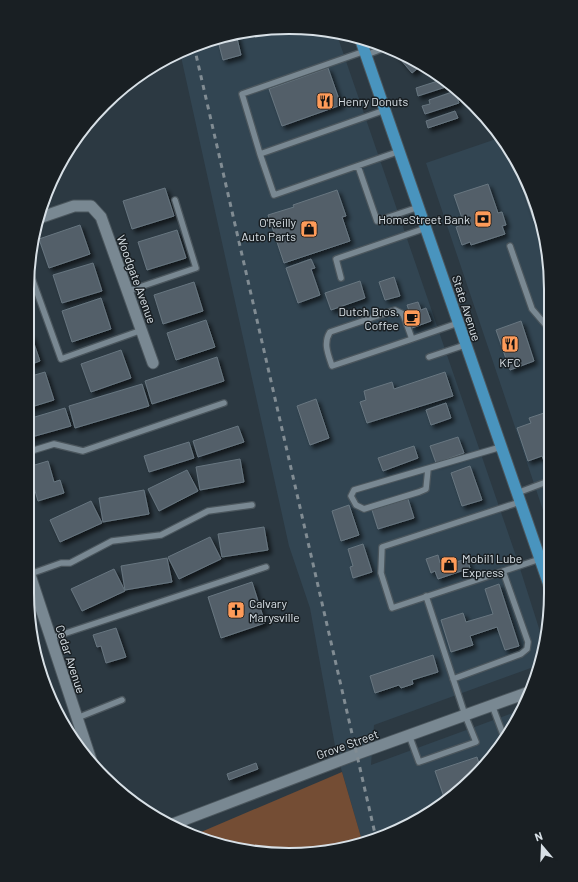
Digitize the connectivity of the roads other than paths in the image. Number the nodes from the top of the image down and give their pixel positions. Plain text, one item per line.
1 (364, 46) edge
2 (377, 50) edge
3 (366, 53) junction
4 (385, 110) junction
5 (400, 151) junction
6 (260, 154) junction
7 (358, 166) junction
8 (174, 200) dead end
9 (419, 207) junction
10 (45, 216) edge
11 (426, 228) junction
12 (510, 246) dead end
13 (341, 278) dead end
14 (34, 285) edge
15 (128, 291) junction
16 (458, 323) junction
17 (544, 323) edge
18 (142, 330) junction
19 (412, 339) junction
20 (465, 345) junction
21 (429, 357) dead end
22 (153, 363) dead end
23 (224, 403) dead end
24 (501, 447) junction
25 (34, 450) edge
26 (428, 469) junction
27 (544, 484) edge
28 (518, 497) junction
29 (252, 505) dead end
30 (540, 559) junction
31 (266, 567) dead end
32 (34, 569) edge
33 (503, 571) junction
34 (544, 571) edge
35 (34, 585) edge
36 (426, 596) junction
37 (51, 638) junction
38 (454, 679) junction
39 (524, 694) edge
40 (122, 700) dead end
41 (492, 705) junction
42 (465, 715) junction
43 (77, 718) junction
44 (502, 733) edge
45 (409, 735) junction
46 (87, 748) edge
47 (177, 822) edge

1 - 3 main road, State Avenue
2 - 3 lane
3 - 4 main road, State Avenue
3 - 6 lane
4 - 5 main road, State Avenue
4 - 6 lane
5 - 7 lane
5 - 9 main road, State Avenue
6 - 7 lane
7 - 9 lane
8 - 15 lane
9 - 11 main road, State Avenue
10 - 15 street, Woodgate Avenue
11 - 13 lane
11 - 16 main road, State Avenue
12 - 17 lane
14 - 18 lane
15 - 18 street, Woodgate Avenue
16 - 19 lane
16 - 20 main road, State Avenue
18 - 22 street, Woodgate Avenue
19 - 19 lane
20 - 21 lane
20 - 24 main road, State Avenue
23 - 25 lane
24 - 26 lane
24 - 28 main road, State Avenue
26 - 26 lane
27 - 28 lane
28 - 30 main road, State Avenue
28 - 36 lane
29 - 32 lane
30 - 33 lane
30 - 34 main road, State Avenue
31 - 37 lane
33 - 36 lane
33 - 38 lane
35 - 37 street, Cedar Avenue
36 - 38 lane
37 - 43 street, Cedar Avenue
38 - 42 lane
39 - 41 street, Grove Street
40 - 43 lane
41 - 42 street, Grove Street
41 - 44 lane
42 - 45 street, Grove Street
42 - 45 lane
43 - 46 street, Cedar Avenue
45 - 47 street, Grove Street

